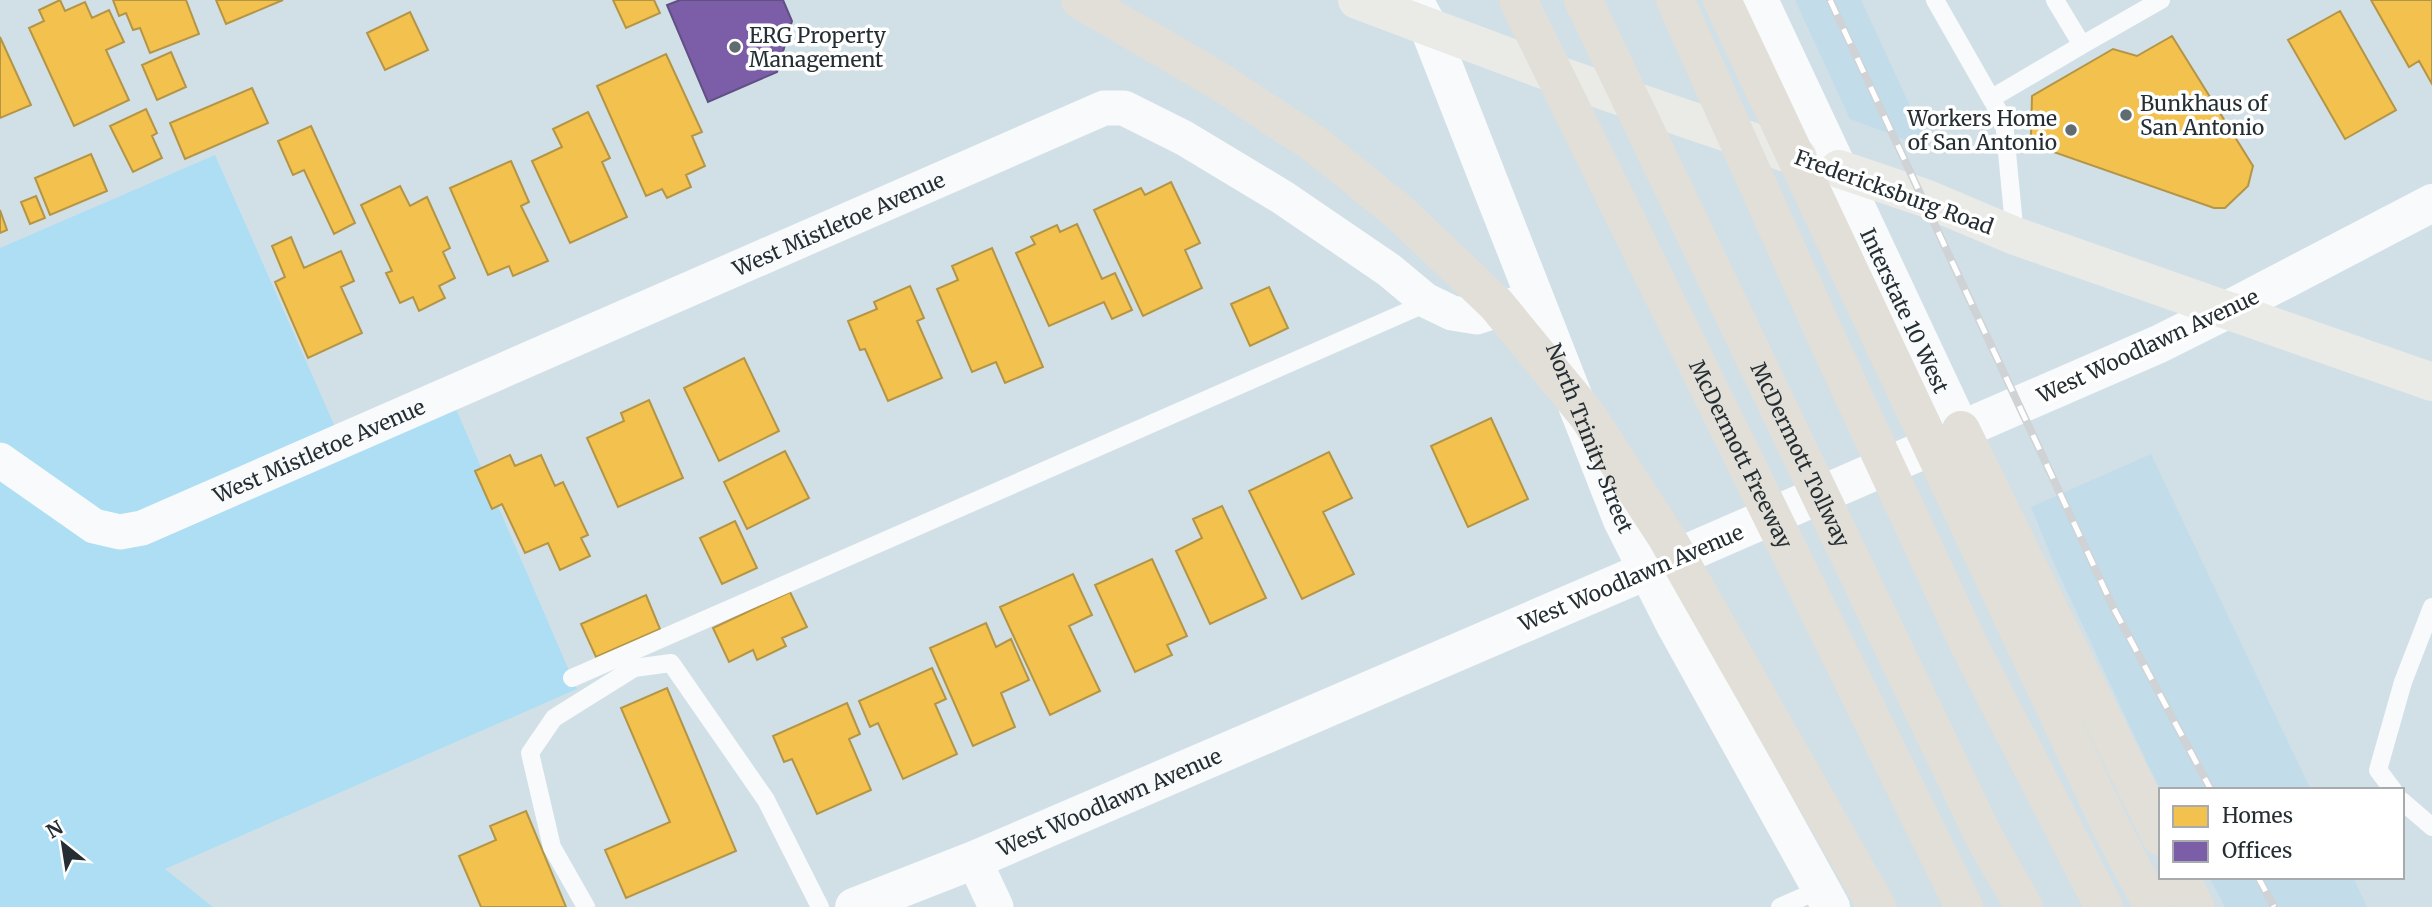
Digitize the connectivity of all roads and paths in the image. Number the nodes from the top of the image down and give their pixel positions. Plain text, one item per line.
1 (1080, 0) edge
2 (1357, 0) edge
3 (1518, 0) edge
4 (1583, 0) edge
5 (1675, 0) edge
6 (1722, 0) edge
7 (1759, 0) edge
8 (1935, 0) edge
9 (2055, 0) edge
10 (2161, 0) edge
11 (1421, 13) edge
12 (2082, 45) junction
13 (1992, 98) junction
14 (1839, 169) junction
15 (2432, 203) edge
16 (2015, 236) junction
17 (1535, 298) junction
18 (1430, 302) junction
19 (2227, 310) junction
20 (2432, 382) edge
21 (1948, 438) junction
22 (0, 460) edge
23 (1646, 571) junction
24 (2432, 607) edge
25 (572, 678) dead end
26 (2392, 788) edge
27 (2404, 803) edge
28 (2432, 827) edge
29 (2159, 833) edge
30 (974, 860) junction
31 (2181, 879) edge
32 (1826, 898) edge
33 (586, 907) edge
34 (820, 907) edge
35 (854, 907) edge
36 (996, 907) edge
37 (1780, 907) edge
38 (1877, 907) edge
39 (1964, 907) edge
40 (2024, 907) edge
41 (2104, 907) edge
42 (2153, 907) edge
43 (2195, 907) edge

1 - 38 highway
2 - 11 main road, Fredericksburg Road
3 - 39 highway, McDermott Freeway
4 - 40 highway, McDermott Tollway
5 - 41 highway
6 - 42 highway
7 - 14 main road, Interstate 10 West
8 - 13 lane
9 - 12 lane
10 - 12 lane
11 - 14 main road, Fredericksburg Road
11 - 17 main road, North Trinity Street
12 - 13 lane
13 - 16 lane
14 - 16 main road, Fredericksburg Road
14 - 21 main road, Interstate 10 West
15 - 19 main road, West Woodlawn Avenue
16 - 19 main road, Fredericksburg Road
17 - 18 street, West Mistletoe Avenue
17 - 23 main road, North Trinity Street
18 - 22 street, West Mistletoe Avenue
18 - 25 lane
19 - 20 main road, Fredericksburg Road
19 - 21 main road, West Woodlawn Avenue
21 - 23 main road, West Woodlawn Avenue
21 - 29 highway
23 - 30 main road, West Woodlawn Avenue
23 - 32 main road, North Trinity Street
24 - 26 lane
27 - 28 lane
30 - 35 main road, West Woodlawn Avenue
30 - 36 street
31 - 43 highway
32 - 37 lane
33 - 34 lane

